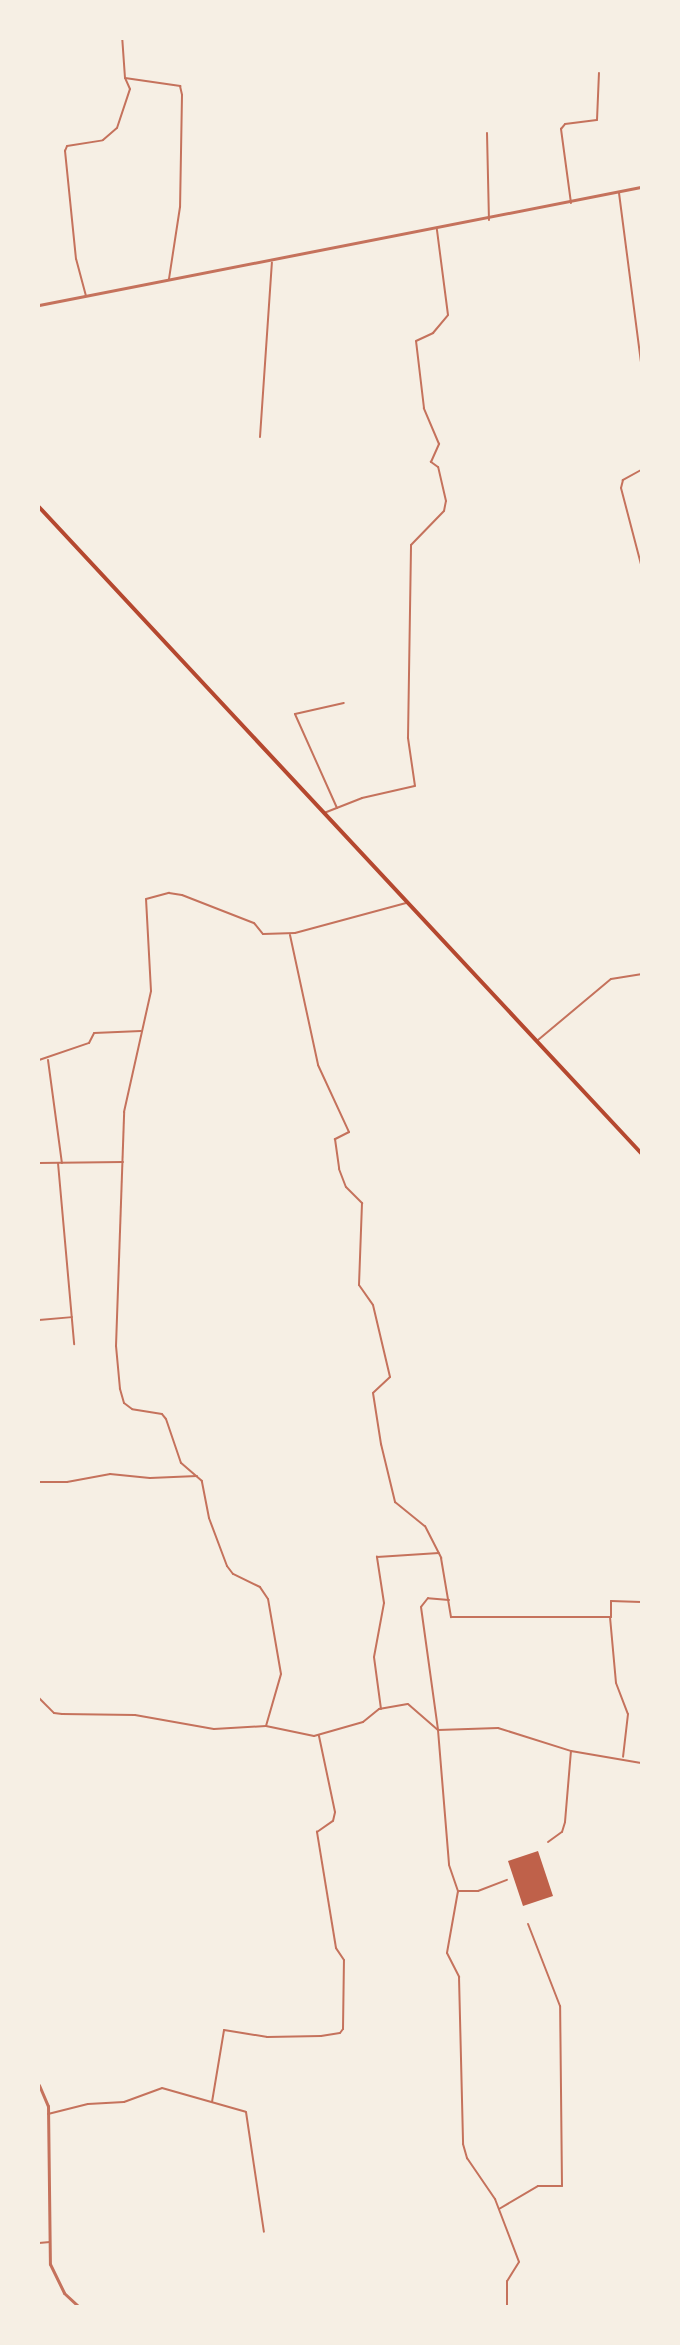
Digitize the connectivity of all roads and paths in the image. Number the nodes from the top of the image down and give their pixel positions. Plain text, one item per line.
1 (122, 39) edge
2 (599, 73) dead end
3 (125, 78) junction
4 (487, 133) dead end
5 (641, 187) edge
6 (619, 192) junction
7 (571, 203) junction
8 (489, 220) junction
9 (437, 230) junction
10 (273, 262) junction
11 (168, 280) junction
12 (86, 296) junction
13 (39, 305) edge
14 (641, 362) edge
15 (260, 436) dead end
16 (641, 471) edge
17 (39, 507) edge
18 (641, 564) edge
19 (344, 703) dead end
20 (337, 808) junction
21 (323, 813) junction
22 (406, 903) junction
23 (290, 934) junction
24 (641, 974) edge
25 (141, 1030) junction
26 (538, 1040) junction
27 (39, 1060) edge
28 (48, 1060) dead end
29 (641, 1153) edge
30 (123, 1162) junction
31 (39, 1163) edge
32 (58, 1163) junction
33 (62, 1163) junction
34 (73, 1317) junction
35 (39, 1320) edge
36 (74, 1344) dead end
37 (199, 1475) junction
38 (39, 1482) edge
39 (439, 1553) junction
40 (448, 1600) junction
41 (641, 1602) edge
42 (610, 1617) junction
43 (39, 1698) edge
44 (381, 1709) junction
45 (266, 1726) junction
46 (438, 1730) junction
47 (319, 1736) junction
48 (571, 1751) junction
49 (623, 1758) junction
50 (641, 1763) edge
51 (548, 1842) dead end
52 (507, 1880) dead end
53 (458, 1890) junction
54 (528, 1924) dead end
55 (39, 2085) edge
56 (212, 2102) junction
57 (48, 2114) junction
58 (499, 2209) junction
59 (264, 2232) dead end
60 (50, 2242) junction
61 (39, 2243) edge
62 (78, 2306) edge
63 (507, 2306) edge

1 - 3 street
2 - 7 street
3 - 11 street
3 - 12 street
4 - 8 street
5 - 6 street
6 - 7 street
6 - 14 street
7 - 8 street
8 - 9 street
9 - 10 street
9 - 20 street
10 - 11 street
10 - 15 street
11 - 12 street
12 - 13 street
16 - 18 street
17 - 21 main road
19 - 20 street
20 - 21 street
21 - 22 main road
22 - 23 street
22 - 26 main road
23 - 25 street
23 - 39 street
24 - 26 street
25 - 27 street
25 - 30 street
26 - 29 main road
28 - 33 street
30 - 33 street
30 - 37 street
31 - 32 street
32 - 33 street
32 - 34 street
34 - 35 street
34 - 36 street
37 - 38 street
37 - 45 street
39 - 40 street
39 - 44 street
40 - 42 street
40 - 46 street
41 - 42 street
42 - 49 street
43 - 45 street
44 - 46 street
44 - 47 street
45 - 47 street
46 - 48 street
46 - 53 street
47 - 56 street
48 - 49 street
48 - 51 street
49 - 50 street
52 - 53 street
53 - 58 street
54 - 58 street
55 - 57 street
56 - 57 street
56 - 59 street
57 - 60 street
58 - 63 street
60 - 61 street
60 - 62 street

